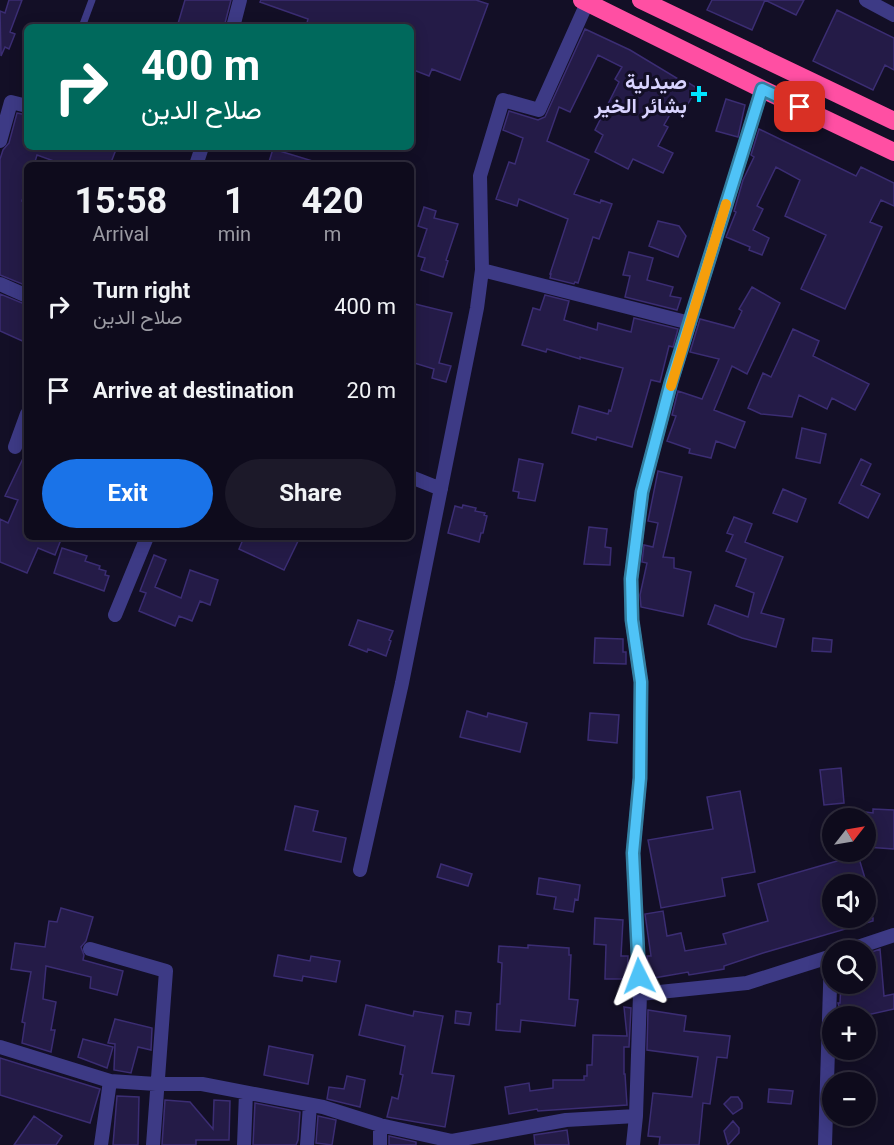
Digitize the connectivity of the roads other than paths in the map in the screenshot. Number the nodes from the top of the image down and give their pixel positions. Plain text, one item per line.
1 (92, 0) edge
2 (240, 0) edge
3 (640, 0) edge
4 (866, 0) edge
5 (584, 1) edge
6 (894, 15) edge
7 (83, 24) edge
8 (234, 24) edge
9 (762, 89) junction
10 (24, 105) edge
11 (894, 121) edge
12 (0, 141) edge
13 (894, 152) edge
14 (482, 270) junction
15 (0, 284) edge
16 (24, 295) edge
17 (690, 323) junction
18 (24, 422) edge
19 (15, 447) dead end
20 (414, 478) edge
21 (441, 489) junction
22 (146, 540) edge
23 (115, 615) dead end
24 (360, 870) dead end
25 (894, 935) edge
26 (876, 941) edge
27 (90, 949) dead end
28 (822, 959) edge
29 (640, 994) junction
30 (831, 994) edge
31 (0, 1047) edge
32 (110, 1081) junction
33 (156, 1084) junction
34 (246, 1093) junction
35 (310, 1105) junction
36 (636, 1116) junction
37 (380, 1125) junction
38 (452, 1143) edge
39 (100, 1145) edge
40 (153, 1145) edge
41 (244, 1145) edge
42 (307, 1145) edge
43 (380, 1145) edge
44 (633, 1145) edge
45 (825, 1145) edge

1 - 7 lane
2 - 8 street
3 - 11 highway
4 - 6 street
5 - 9 highway
5 - 14 street
9 - 13 highway
9 - 17 street
10 - 12 street
14 - 17 street
14 - 21 street
15 - 16 street
17 - 29 street
18 - 19 street
20 - 21 street
21 - 24 street
22 - 23 street
25 - 26 street
27 - 33 street
28 - 29 street
29 - 36 street
30 - 45 street
31 - 32 street
32 - 33 street
32 - 39 street
33 - 34 street
33 - 40 street
34 - 35 street
34 - 41 street
35 - 37 street
35 - 42 street
36 - 38 street
36 - 44 street
37 - 38 street
37 - 43 street

